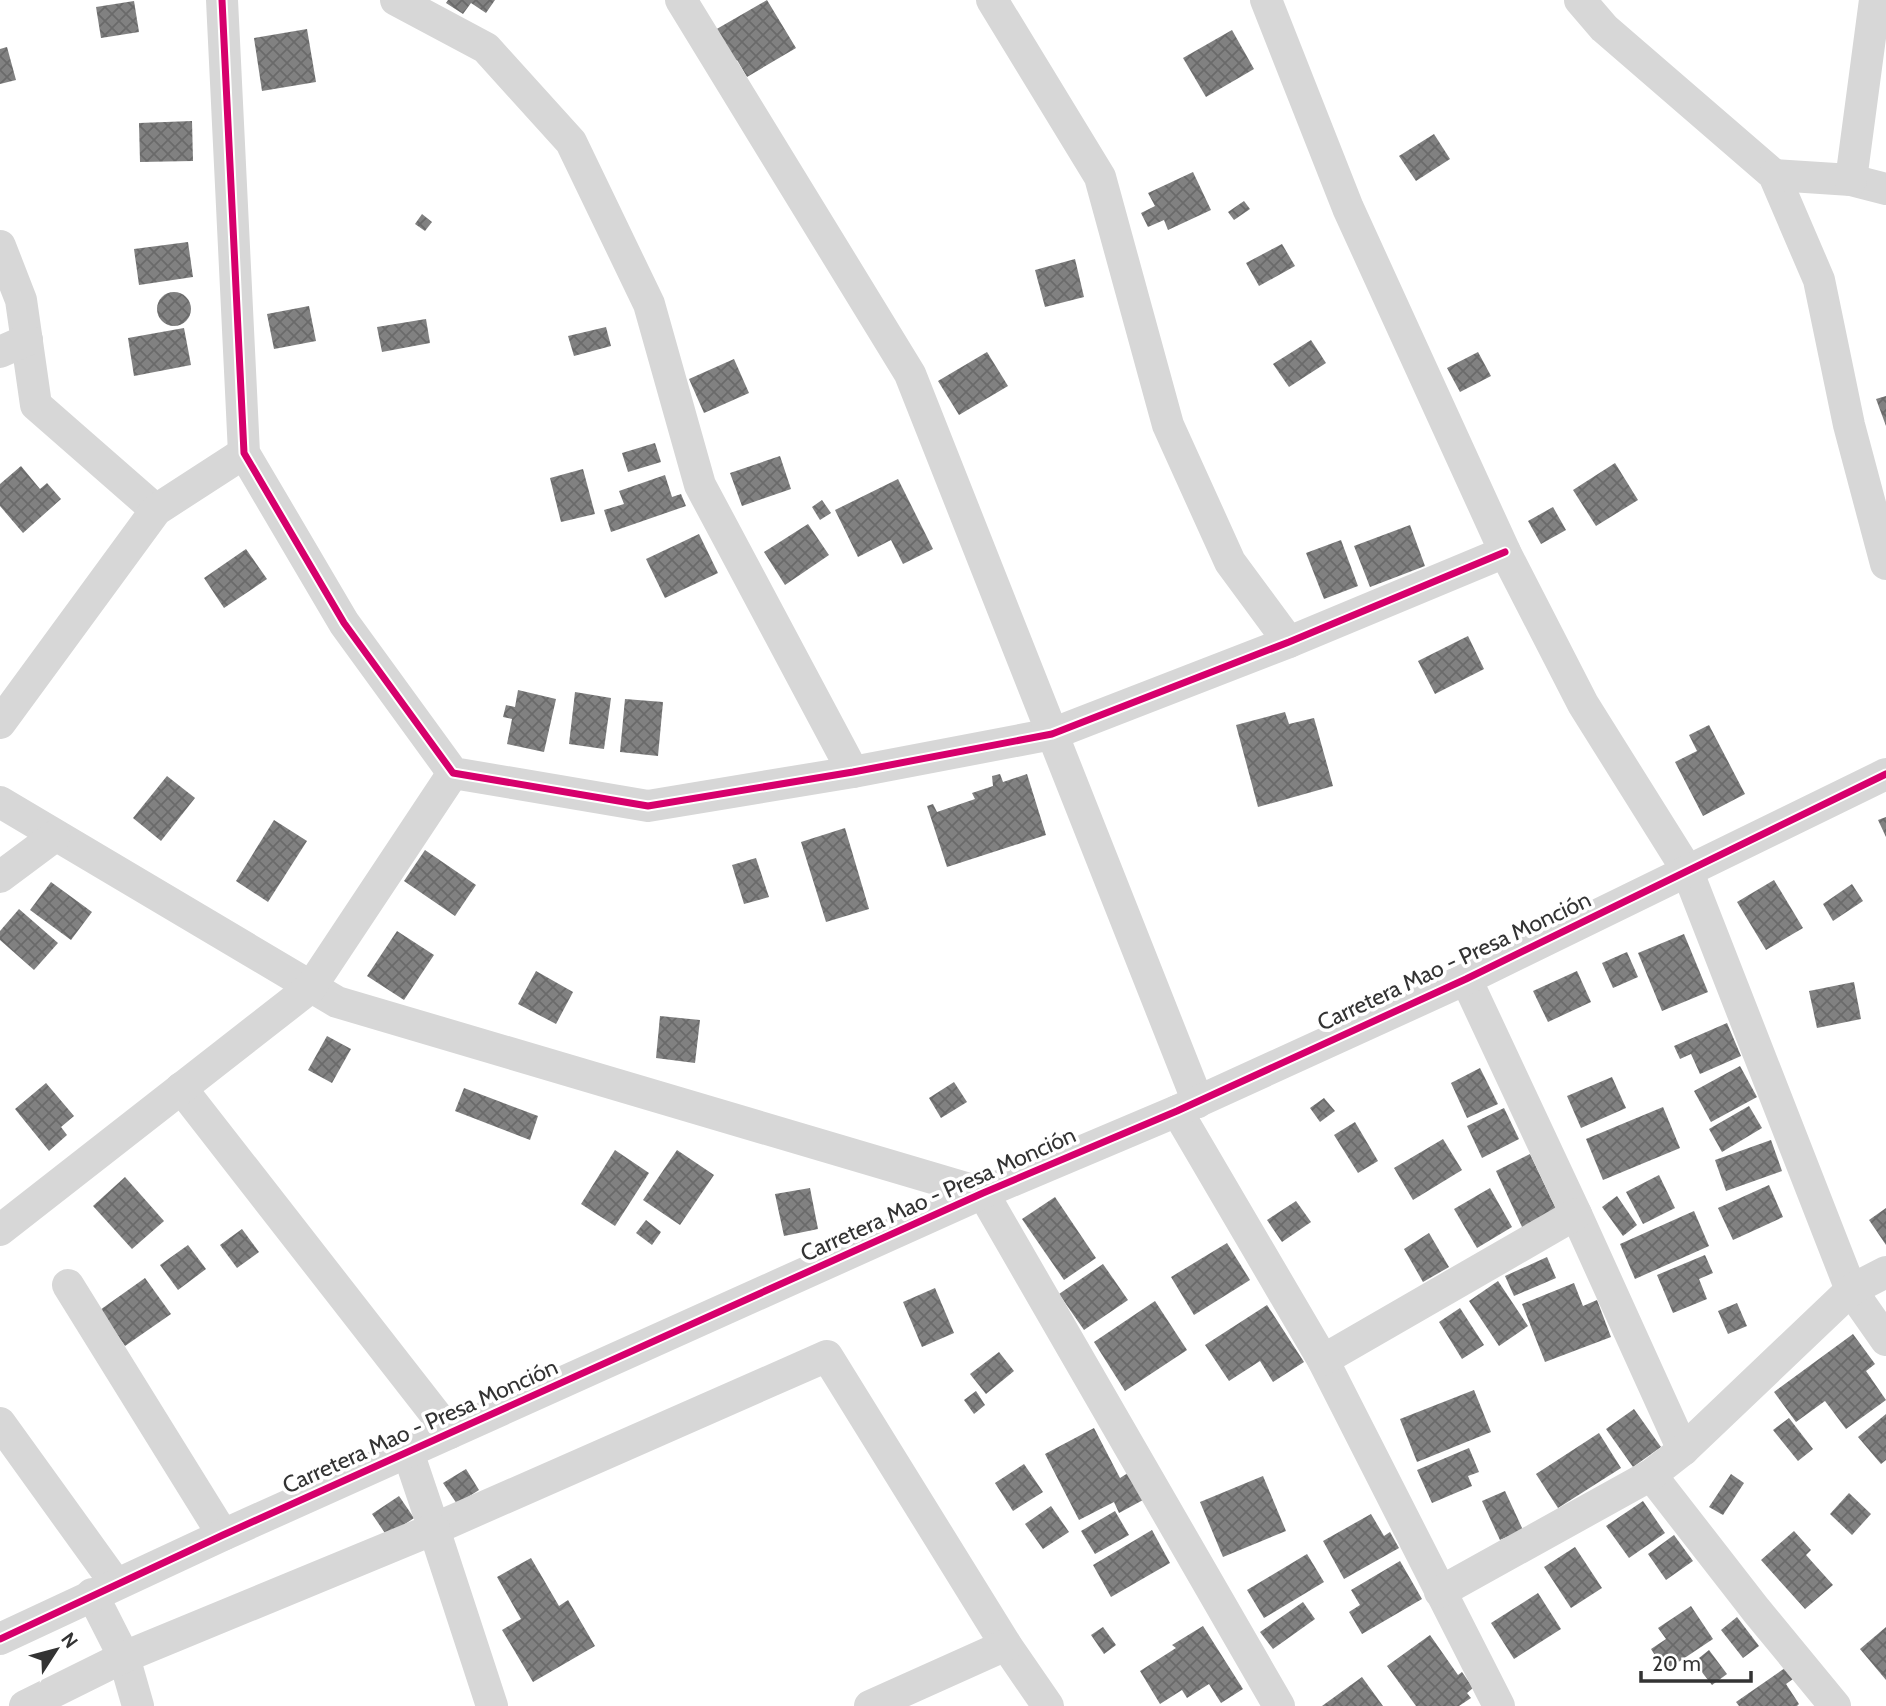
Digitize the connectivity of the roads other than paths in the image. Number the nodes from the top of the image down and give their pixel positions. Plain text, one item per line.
1 (222, 0) edge
2 (396, 0) edge
3 (681, 0) edge
4 (992, 0) edge
5 (1266, 0) edge
6 (1580, 0) edge
7 (1875, 0) edge
8 (1774, 174) junction
9 (1851, 180) junction
10 (1886, 189) edge
11 (0, 246) edge
12 (13, 346) edge
13 (244, 453) junction
14 (156, 510) junction
15 (1505, 552) junction
16 (1886, 564) edge
17 (1289, 642) junction
18 (0, 723) edge
19 (1052, 734) junction
20 (853, 772) junction
21 (453, 773) junction
22 (1886, 774) edge
23 (0, 802) edge
24 (55, 836) junction
25 (1687, 870) junction
26 (0, 877) edge
27 (1466, 979) junction
28 (311, 987) junction
29 (181, 1088) junction
30 (1188, 1106) junction
31 (983, 1193) junction
32 (1576, 1214) junction
33 (0, 1230) edge
34 (1886, 1272) edge
35 (68, 1285) dead end
36 (1851, 1290) junction
37 (1886, 1340) edge
38 (1323, 1360) junction
39 (0, 1423) edge
40 (450, 1433) junction
41 (1683, 1450) junction
42 (408, 1452) junction
43 (1651, 1475) junction
44 (434, 1529) junction
45 (223, 1535) junction
46 (104, 1589) junction
47 (1440, 1592) junction
48 (0, 1639) edge
49 (1006, 1645) junction
50 (124, 1657) junction
51 (25, 1706) edge
52 (138, 1706) edge
53 (492, 1706) edge
54 (870, 1706) edge
55 (1048, 1706) edge
56 (1279, 1706) edge
57 (1499, 1706) edge
58 (1835, 1706) edge

1 - 13 street
2 - 20 street
3 - 19 street
4 - 17 street
5 - 15 street
6 - 8 street
7 - 9 street
8 - 9 street
8 - 16 street
9 - 10 street
11 - 12 street
12 - 14 street
13 - 14 street
13 - 21 street
14 - 18 street
15 - 17 street
15 - 25 street
17 - 19 street
19 - 20 street
19 - 30 street
20 - 21 street
21 - 28 street
22 - 25 street, Carretera Mao - Presa Monción
23 - 24 street
24 - 26 street
24 - 28 street
25 - 27 street, Carretera Mao - Presa Monción
25 - 36 street
27 - 30 street, Carretera Mao - Presa Monción
27 - 32 street
28 - 29 street
28 - 31 street
29 - 33 street
29 - 40 street
30 - 31 street, Carretera Mao - Presa Monción
30 - 38 street
31 - 40 street, Carretera Mao - Presa Monción
31 - 56 street
32 - 38 street
32 - 41 street
34 - 36 street
35 - 45 street
36 - 37 street
36 - 41 street
38 - 47 street
39 - 46 street
40 - 42 street, Carretera Mao - Presa Monción
41 - 43 street
42 - 44 street
42 - 45 street, Carretera Mao - Presa Monción
43 - 47 street
43 - 58 street
44 - 49 street
44 - 50 street
44 - 53 street
45 - 46 street, Carretera Mao - Presa Monción
46 - 48 street, Carretera Mao - Presa Monción
46 - 50 street
47 - 57 street
49 - 54 street
49 - 55 street
50 - 51 street
50 - 52 street

